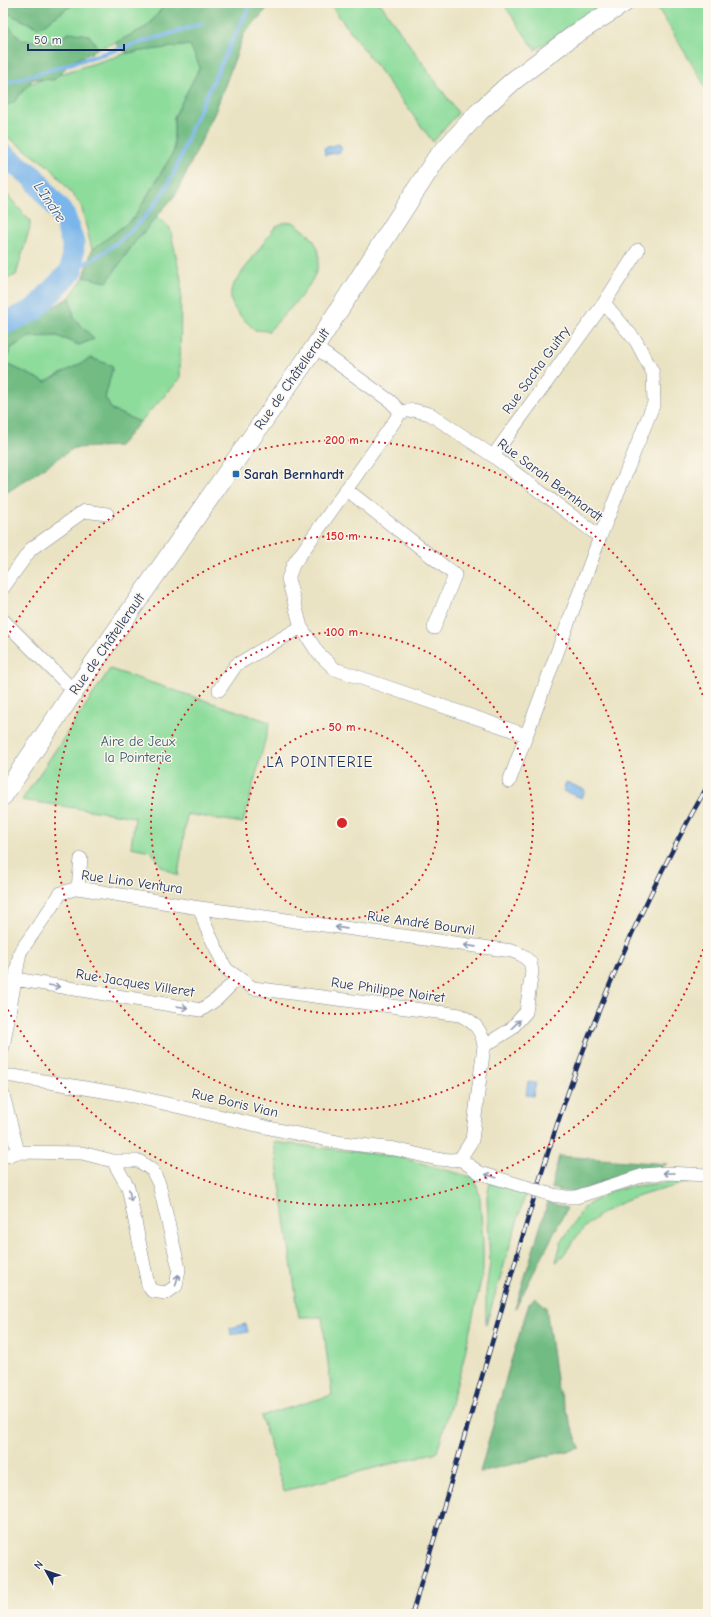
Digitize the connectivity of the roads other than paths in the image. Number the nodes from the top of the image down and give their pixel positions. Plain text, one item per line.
1 (624, 3) edge
2 (638, 250) dead end
3 (604, 303) junction
4 (315, 347) junction
5 (401, 412) junction
6 (493, 456) junction
7 (346, 490) junction
8 (107, 514) dead end
9 (600, 537) junction
10 (3, 588) edge
11 (3, 620) edge
12 (301, 626) junction
13 (434, 628) dead end
14 (75, 690) junction
15 (219, 690) dead end
16 (526, 735) junction
17 (509, 782) dead end
18 (3, 796) edge
19 (81, 859) dead end
20 (78, 888) junction
21 (200, 908) junction
22 (238, 978) junction
23 (15, 979) junction
24 (7, 1001) edge
25 (484, 1046) junction
26 (3, 1047) edge
27 (3, 1076) edge
28 (3, 1095) edge
29 (18, 1152) junction
30 (3, 1157) edge
31 (460, 1159) junction
32 (113, 1161) junction
33 (708, 1175) edge

1 - 4 main road, Rue de Châtellerault
2 - 3 street, Rue Sacha Guitry
3 - 6 street, Rue Sacha Guitry
3 - 9 street
4 - 5 street
4 - 14 main road, Rue de Châtellerault
5 - 6 street, Rue Sarah Bernhardt
5 - 7 street
6 - 9 street, Rue Sarah Bernhardt
7 - 12 street
7 - 13 street
8 - 10 street
9 - 16 street, Rue Sarah Bernhardt
11 - 14 street
12 - 15 street
12 - 16 street
14 - 18 main road, Rue de Châtellerault
16 - 17 street, Rue Sarah Bernhardt
19 - 20 street
20 - 21 street, Rue Lino Ventura
20 - 23 street, Rue Lino Ventura
21 - 22 street, Rue Philippe Noiret
25 -> 21 street, Rue André Bourvil
23 -> 22 street, Rue Jacques Villeret
22 - 25 street, Rue Philippe Noiret
23 - 24 street, Rue Lino Ventura
24 - 26 street, Rue Lino Ventura
25 - 31 street, Rue Philippe Noiret
27 - 31 street, Rue Boris Vian
28 - 29 street
29 - 30 street
29 - 32 street
33 -> 31 street, bridge
32 -> 32 street

